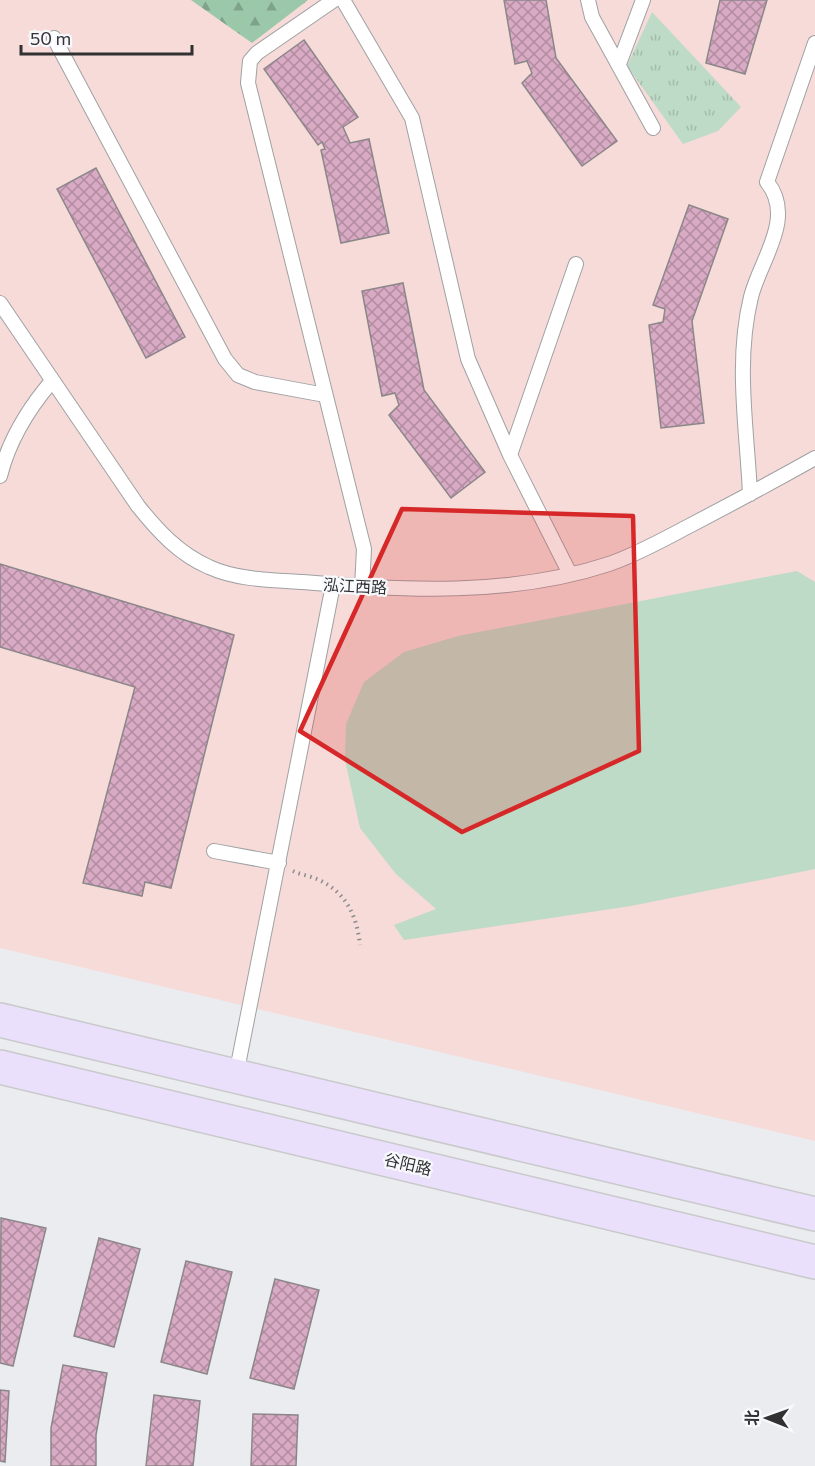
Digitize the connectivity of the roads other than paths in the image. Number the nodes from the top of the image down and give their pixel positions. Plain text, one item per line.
1 (334, 0) edge
2 (343, 0) edge
3 (588, 0) edge
4 (643, 0) edge
5 (54, 38) dead end
6 (815, 43) edge
7 (619, 64) junction
8 (653, 128) dead end
9 (576, 264) dead end
10 (2, 311) edge
11 (52, 381) junction
12 (325, 395) junction
13 (510, 455) junction
14 (815, 458) edge
15 (0, 476) edge
16 (750, 494) junction
17 (570, 574) junction
18 (333, 585) junction
19 (362, 587) junction
20 (214, 851) dead end
21 (279, 864) junction
22 (0, 1020) edge
23 (0, 1067) edge
24 (236, 1075) junction
25 (815, 1214) edge
26 (815, 1262) edge

1 - 12 lane
2 - 13 lane
3 - 7 lane
4 - 7 lane
5 - 12 lane
6 - 16 lane
7 - 8 lane
9 - 13 lane
10 - 11 lane, 泓江西路
11 - 15 lane
11 - 18 lane, 泓江西路
12 - 19 lane
13 - 17 lane
14 - 16 lane, 泓江西路
16 - 17 lane, 泓江西路
17 - 19 lane, 泓江西路
18 - 19 lane, 泓江西路
18 - 21 lane
20 - 21 lane
21 - 24 lane
22 - 24 main road
23 - 26 main road, 谷阳路
24 - 25 main road

